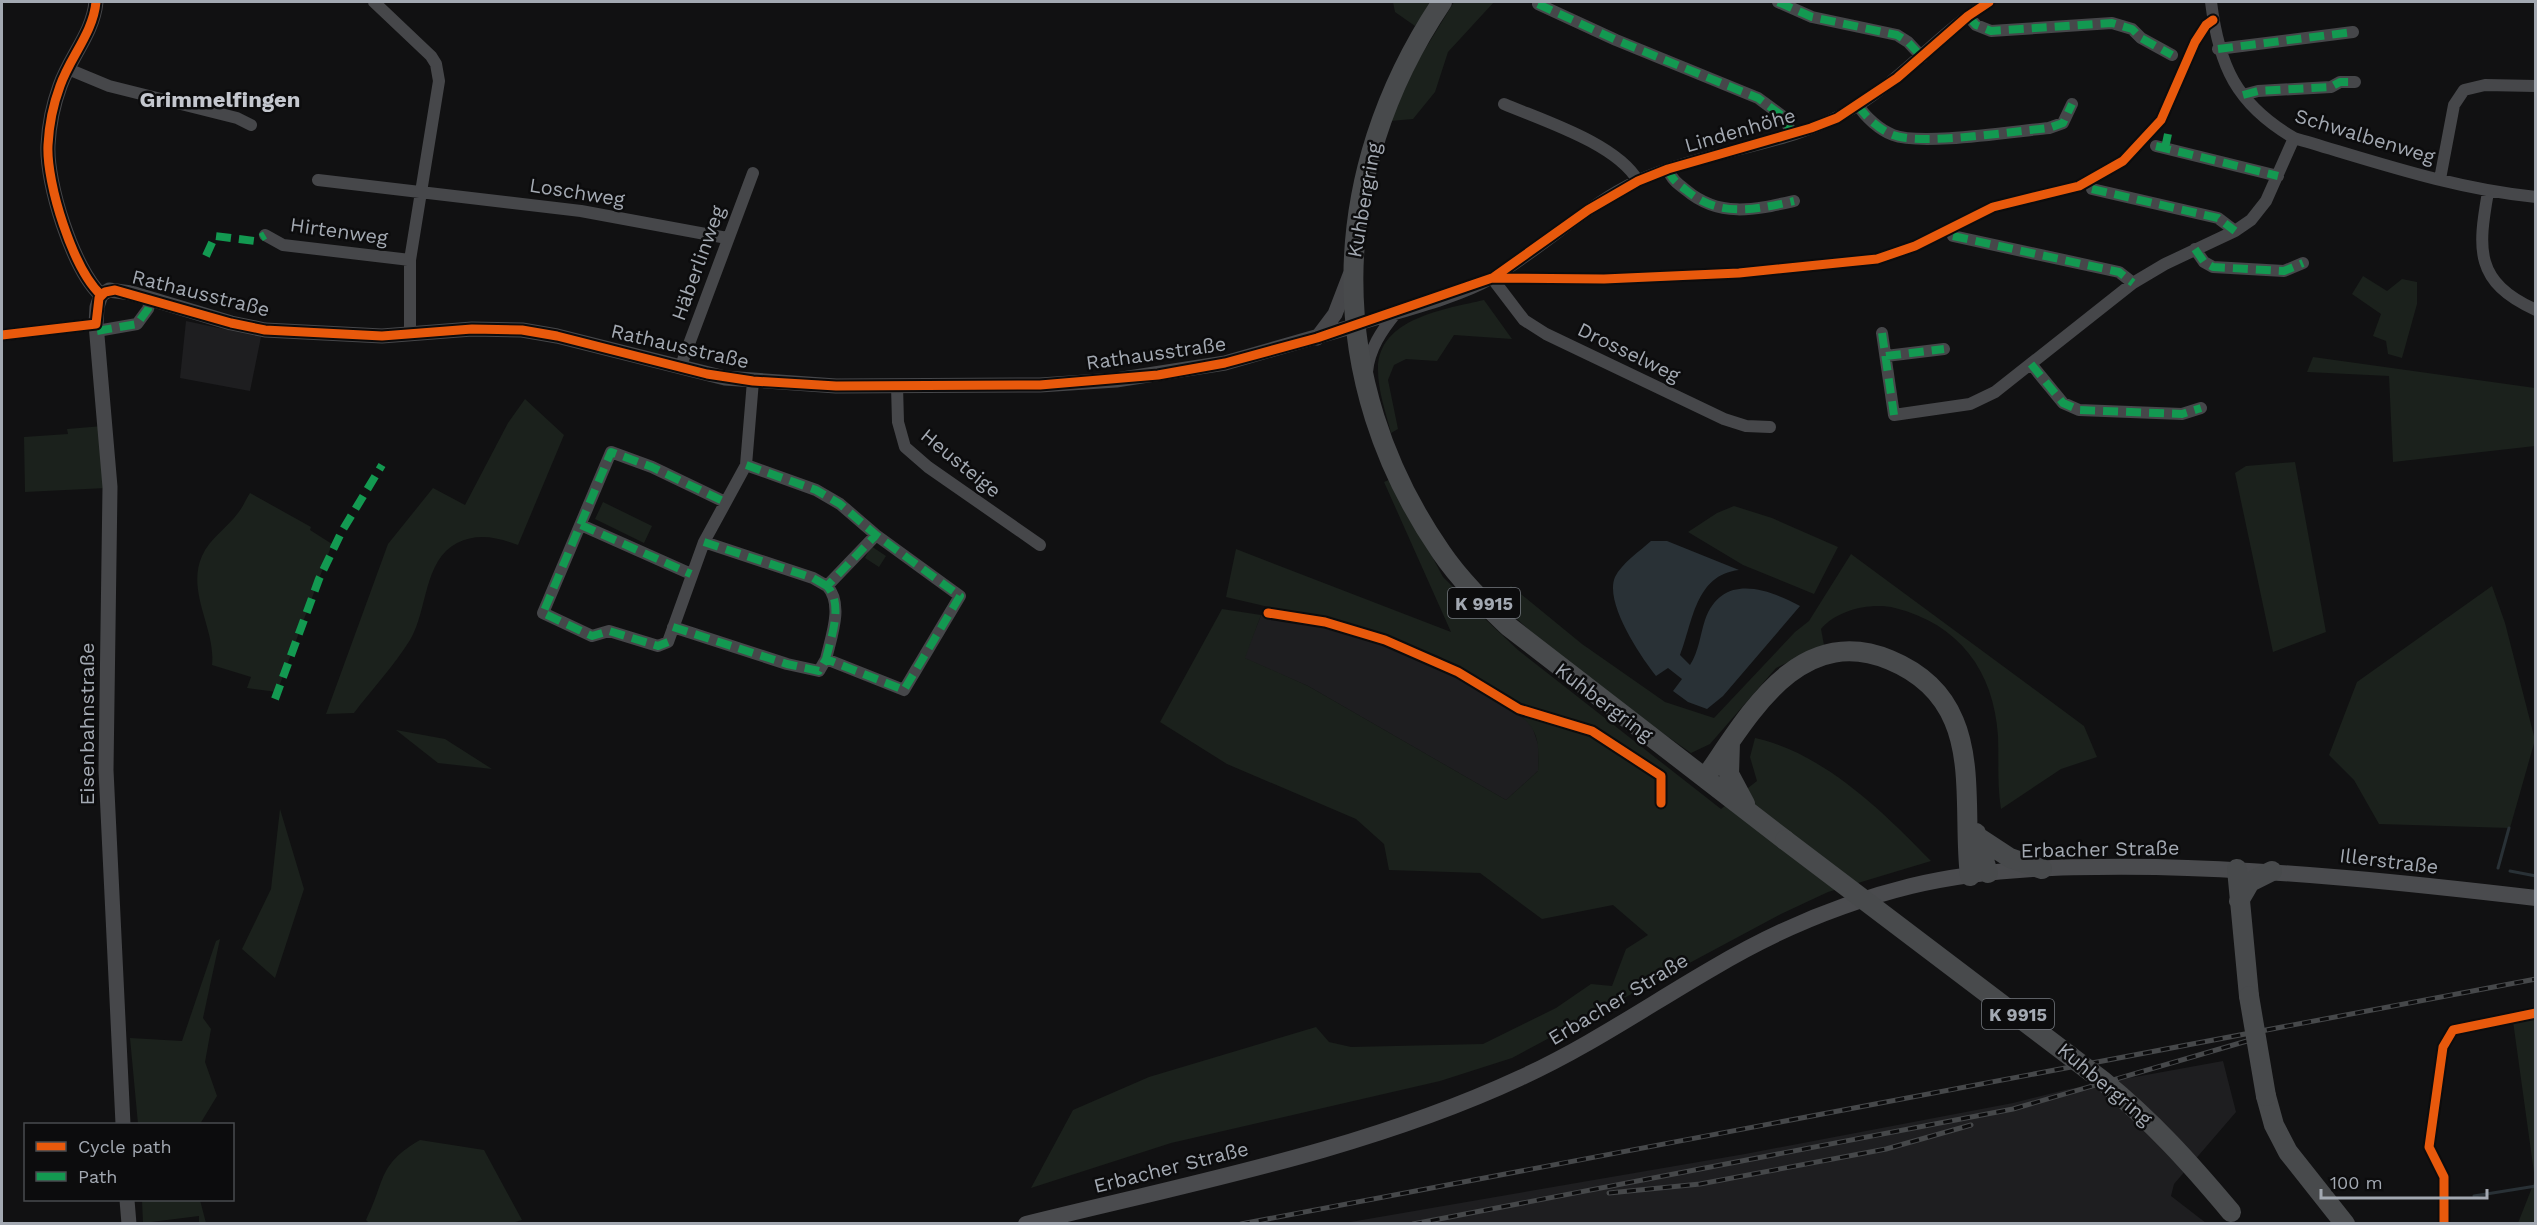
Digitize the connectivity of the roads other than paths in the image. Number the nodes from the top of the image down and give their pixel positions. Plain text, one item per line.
1 (96, 2) edge
2 (374, 2) edge
3 (1442, 2) edge
4 (1778, 2) edge
5 (1989, 2) edge
6 (2211, 2) edge
7 (1538, 4) dead end
8 (1968, 16) junction
9 (2353, 32) dead end
10 (2218, 49) junction
11 (2172, 55) dead end
12 (1922, 57) junction
13 (68, 69) junction
14 (2355, 82) dead end
15 (2535, 86) edge
16 (2243, 95) junction
17 (1504, 104) dead end
18 (2072, 104) dead end
19 (1858, 105) junction
20 (251, 125) dead end
21 (1791, 133) junction
22 (2168, 134) dead end
23 (2294, 138) junction
24 (1668, 170) junction
25 (753, 172) dead end
26 (2278, 176) junction
27 (2440, 179) junction
28 (318, 180) dead end
29 (1638, 181) junction
30 (2092, 189) dead end
31 (421, 191) junction
32 (2488, 192) junction
33 (2535, 197) edge
34 (1794, 201) dead end
35 (1980, 227) dead end
36 (2235, 231) junction
37 (265, 235) dead end
38 (1953, 236) dead end
39 (727, 238) junction
40 (1977, 240) junction
41 (2195, 249) junction
42 (410, 260) junction
43 (2303, 263) dead end
44 (1351, 273) junction
45 (1492, 278) junction
46 (2133, 282) junction
47 (101, 294) junction
48 (151, 298) junction
49 (2535, 310) edge
50 (1397, 312) junction
51 (1354, 326) junction
52 (97, 327) junction
53 (1882, 333) dead end
54 (2, 335) edge
55 (410, 335) junction
56 (1317, 338) junction
57 (1944, 349) dead end
58 (1886, 356) junction
59 (2031, 364) junction
60 (680, 368) junction
61 (753, 381) junction
62 (897, 386) junction
63 (1365, 388) junction
64 (2201, 408) dead end
65 (1770, 427) dead end
66 (746, 465) junction
67 (725, 502) junction
68 (581, 525) junction
69 (876, 535) junction
70 (704, 542) junction
71 (1040, 545) dead end
72 (691, 574) junction
73 (827, 586) junction
74 (673, 627) junction
75 (826, 659) junction
76 (1730, 742) junction
77 (1705, 778) junction
78 (1967, 815) junction
79 (1756, 817) junction
80 (1978, 837) junction
81 (2042, 869) junction
82 (2237, 869) junction
83 (2272, 871) junction
84 (1979, 874) junction
85 (2535, 897) edge
86 (2239, 901) junction
87 (123, 1123) edge
88 (127, 1201) edge
89 (2235, 1218) edge
90 (129, 1224) edge
91 (1026, 1224) edge
92 (2345, 1224) edge

1 - 13 street
2 - 31 street
3 - 44 main road, Kuhbergring / K 9915
4 - 12 street
5 - 8 street, Lindenhöhe
6 - 10 street, Schwalbenweg
7 - 21 street, Lindenhöhe
8 - 11 street
8 - 12 street, Lindenhöhe
9 - 10 street
10 - 16 street, Schwalbenweg
12 - 19 street, Lindenhöhe
13 - 20 street
13 - 47 street
14 - 16 street, Schwalbenweg
15 - 27 street
16 - 23 street, Schwalbenweg
17 - 29 street
18 - 19 street
19 - 21 street, Lindenhöhe
21 - 24 street, Lindenhöhe
22 - 26 street
23 - 26 street
23 - 27 street, Schwalbenweg
24 - 29 street, Lindenhöhe
24 - 34 street, Lindenhöhe
25 - 39 street, Häberlinweg
26 - 36 street
27 - 32 street, Schwalbenweg
28 - 31 street, Loschweg
29 - 45 street, Lindenhöhe
30 - 36 street
31 - 39 street, Loschweg
31 - 42 street
32 - 33 street, Schwalbenweg
32 - 49 street
35 - 40 street
36 - 41 street
37 - 42 street, Hirtenweg
38 - 40 street
39 - 60 street, Häberlinweg
40 - 46 street
41 - 43 street
41 - 46 street
42 - 55 street
44 - 51 main road, Kuhbergring / K 9915
44 - 56 street
45 - 50 street, Lindenhöhe
45 - 65 street, Drosselweg
46 - 59 street
47 - 48 street, Rathausstraße
47 - 52 street
48 - 52 street
48 - 55 street, Rathausstraße
50 - 51 street, Lindenhöhe
50 - 63 street
51 - 56 street, Rathausstraße
51 - 63 main road, Kuhbergring / K 9915
52 - 54 street
52 - 87 street, Eisenbahnstraße
53 - 58 street
55 - 60 street, Rathausstraße
56 - 62 street, Rathausstraße
57 - 58 street
58 - 59 street
59 - 64 street
60 - 61 street, Rathausstraße
61 - 62 street, Rathausstraße
61 - 66 street
62 - 71 street, Heusteige
63 - 77 main road, Kuhbergring / K 9915
66 - 67 street
66 - 69 street
67 - 68 street
67 - 70 street
68 - 72 street
68 - 74 street
69 - 73 street
69 - 75 street
70 - 72 street
70 - 73 street
72 - 74 street
73 - 75 street
74 - 75 street
76 - 77 main road
76 - 78 main road
76 - 79 main road
77 - 79 main road, Kuhbergring / K 9915
78 - 80 main road
78 - 84 main road
79 - 89 main road, Kuhbergring / K 9915, bridge
80 - 81 main road
80 - 84 main road
81 - 82 main road, Erbacher Straße
81 - 84 main road, Erbacher Straße
82 - 83 main road, Illerstraße
82 - 86 main road
83 - 85 main road, Illerstraße
83 - 86 main road
84 - 91 main road, Erbacher Straße
86 - 92 main road, bridge
88 - 90 street

